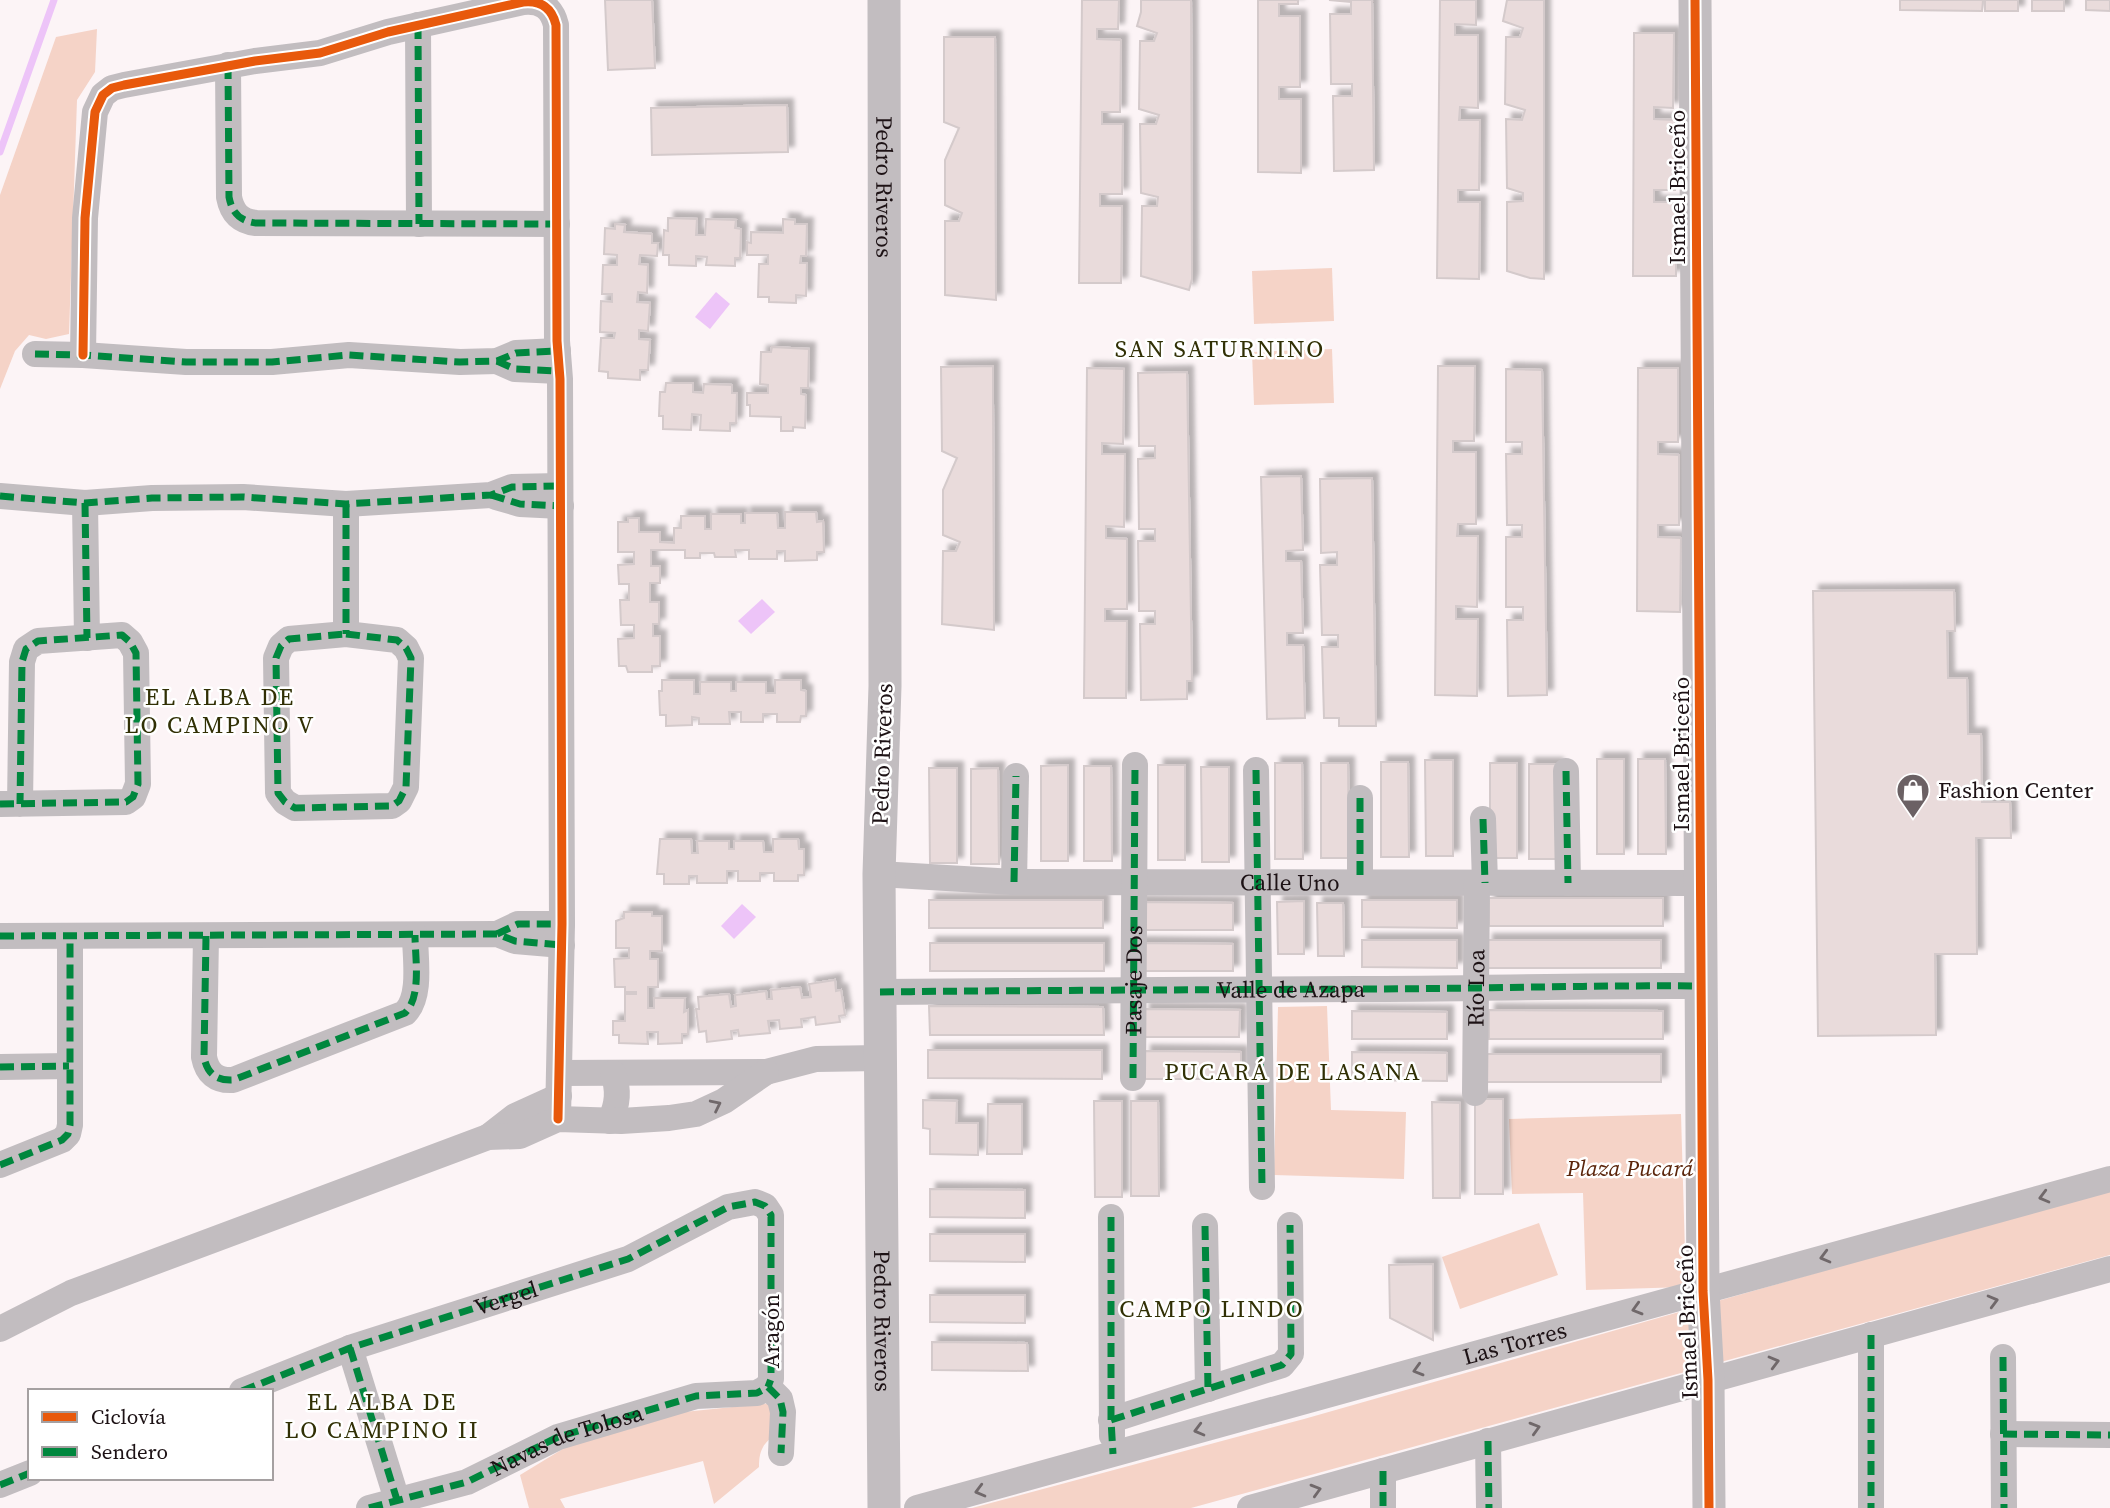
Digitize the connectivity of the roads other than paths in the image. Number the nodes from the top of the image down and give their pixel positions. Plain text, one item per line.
1 (884, 0) edge
2 (1695, 0) edge
3 (418, 25) junction
4 (228, 65) junction
5 (419, 223) junction
6 (557, 224) junction
7 (35, 355) dead end
8 (83, 355) junction
9 (559, 361) junction
10 (0, 496) edge
11 (561, 496) junction
12 (85, 503) junction
13 (346, 504) junction
14 (346, 634) junction
15 (87, 638) junction
16 (1135, 765) dead end
17 (1256, 770) dead end
18 (1566, 771) dead end
19 (1016, 776) dead end
20 (1360, 798) dead end
21 (10, 804) edge
22 (1483, 819) dead end
23 (879, 874) junction
24 (1014, 882) junction
25 (1133, 882) junction
26 (1258, 882) junction
27 (1360, 882) junction
28 (1481, 882) junction
29 (1568, 883) junction
30 (1701, 883) junction
31 (562, 934) junction
32 (415, 935) junction
33 (0, 936) edge
34 (206, 936) junction
35 (70, 937) junction
36 (1702, 986) junction
37 (1476, 988) junction
38 (1133, 989) junction
39 (1259, 989) junction
40 (880, 992) junction
41 (880, 1058) junction
42 (69, 1066) junction
43 (0, 1067) edge
44 (766, 1072) junction
45 (612, 1073) junction
46 (1133, 1078) dead end
47 (1475, 1093) dead end
48 (559, 1096) junction
49 (610, 1121) junction
50 (0, 1166) edge
51 (2110, 1179) edge
52 (1262, 1187) dead end
53 (765, 1206) joint
54 (1111, 1217) dead end
55 (1290, 1225) dead end
56 (1205, 1226) dead end
57 (2110, 1269) edge
58 (1703, 1291) junction
59 (0, 1329) edge
60 (1871, 1335) junction
61 (350, 1349) junction
62 (2003, 1357) dead end
63 (1708, 1380) junction
64 (768, 1387) junction
65 (247, 1389) edge
66 (1208, 1389) junction
67 (1111, 1420) junction
68 (2003, 1434) junction
69 (2110, 1435) edge
70 (1488, 1441) junction
71 (781, 1453) dead end
72 (1113, 1454) junction
73 (1382, 1471) junction
74 (28, 1474) edge
75 (0, 1485) edge
76 (397, 1500) junction
77 (369, 1508) edge
78 (884, 1508) edge
79 (917, 1508) edge
80 (1250, 1508) edge
81 (1383, 1508) edge
82 (1489, 1508) edge
83 (1710, 1508) edge
84 (1871, 1508) edge
85 (2004, 1508) edge

1 - 23 street, Pedro Riveros
2 - 30 street, Ismael Briceño
3 - 4 street
3 - 5 street
3 - 6 street
4 - 5 street
4 - 8 street
5 - 6 street
6 - 9 street
7 - 8 street
8 - 9 street
9 - 11 street
10 - 12 street
11 - 13 street
11 - 31 street
12 - 13 street
12 - 15 street
13 - 14 street
14 - 14 street
15 - 21 street
15 - 21 street
16 - 25 street, Pasaje Dos
17 - 26 street
18 - 29 street
19 - 24 street
20 - 27 street
22 - 28 street, Río Loa
23 - 24 street, Calle Uno
23 - 40 street, Pedro Riveros
24 - 25 street, Calle Uno
25 - 26 street, Calle Uno
25 - 38 street, Pasaje Dos
26 - 27 street, Calle Uno
26 - 39 street
27 - 28 street, Calle Uno
28 - 29 street, Calle Uno
28 - 37 street, Río Loa
29 - 30 street, Calle Uno
30 - 36 street, Ismael Briceño
31 - 32 street
31 - 48 street
32 - 34 street
32 - 34 street
33 - 35 street
34 - 35 street
35 - 42 street
36 - 37 street, Valle de Azapa
36 - 58 street, Ismael Briceño
37 - 39 street, Valle de Azapa
37 - 47 street, Río Loa
38 - 39 street, Valle de Azapa
38 - 40 street, Valle de Azapa
38 - 46 street, Pasaje Dos
39 - 52 street
40 - 41 street, Pedro Riveros
41 - 44 street
41 - 78 street, Pedro Riveros
42 - 43 street
42 - 50 street
44 - 45 street
49 -> 44 street
45 - 48 street
45 - 49 street
48 - 49 street
48 - 59 street
51 -> 58 street, Las Torres
53 - 61 street, Vergel
53 - 64 street, Aragón
54 - 67 street
55 - 66 street
56 - 66 street
60 -> 57 street
58 - 63 street, Ismael Briceño
58 -> 72 street, Las Torres
63 -> 60 street
60 - 84 street
61 - 65 street, Vergel
61 - 76 street
62 - 68 street
70 -> 63 street
63 - 83 street, Ismael Briceño
64 - 71 street, Aragón
64 - 76 street, Navas de Tolosa
66 - 67 street
67 - 72 street
68 - 69 street
68 - 85 street
70 - 73 street
70 - 82 street
72 -> 79 street, Las Torres
80 -> 73 street
73 - 81 street
74 - 75 street
76 - 77 street, Navas de Tolosa

